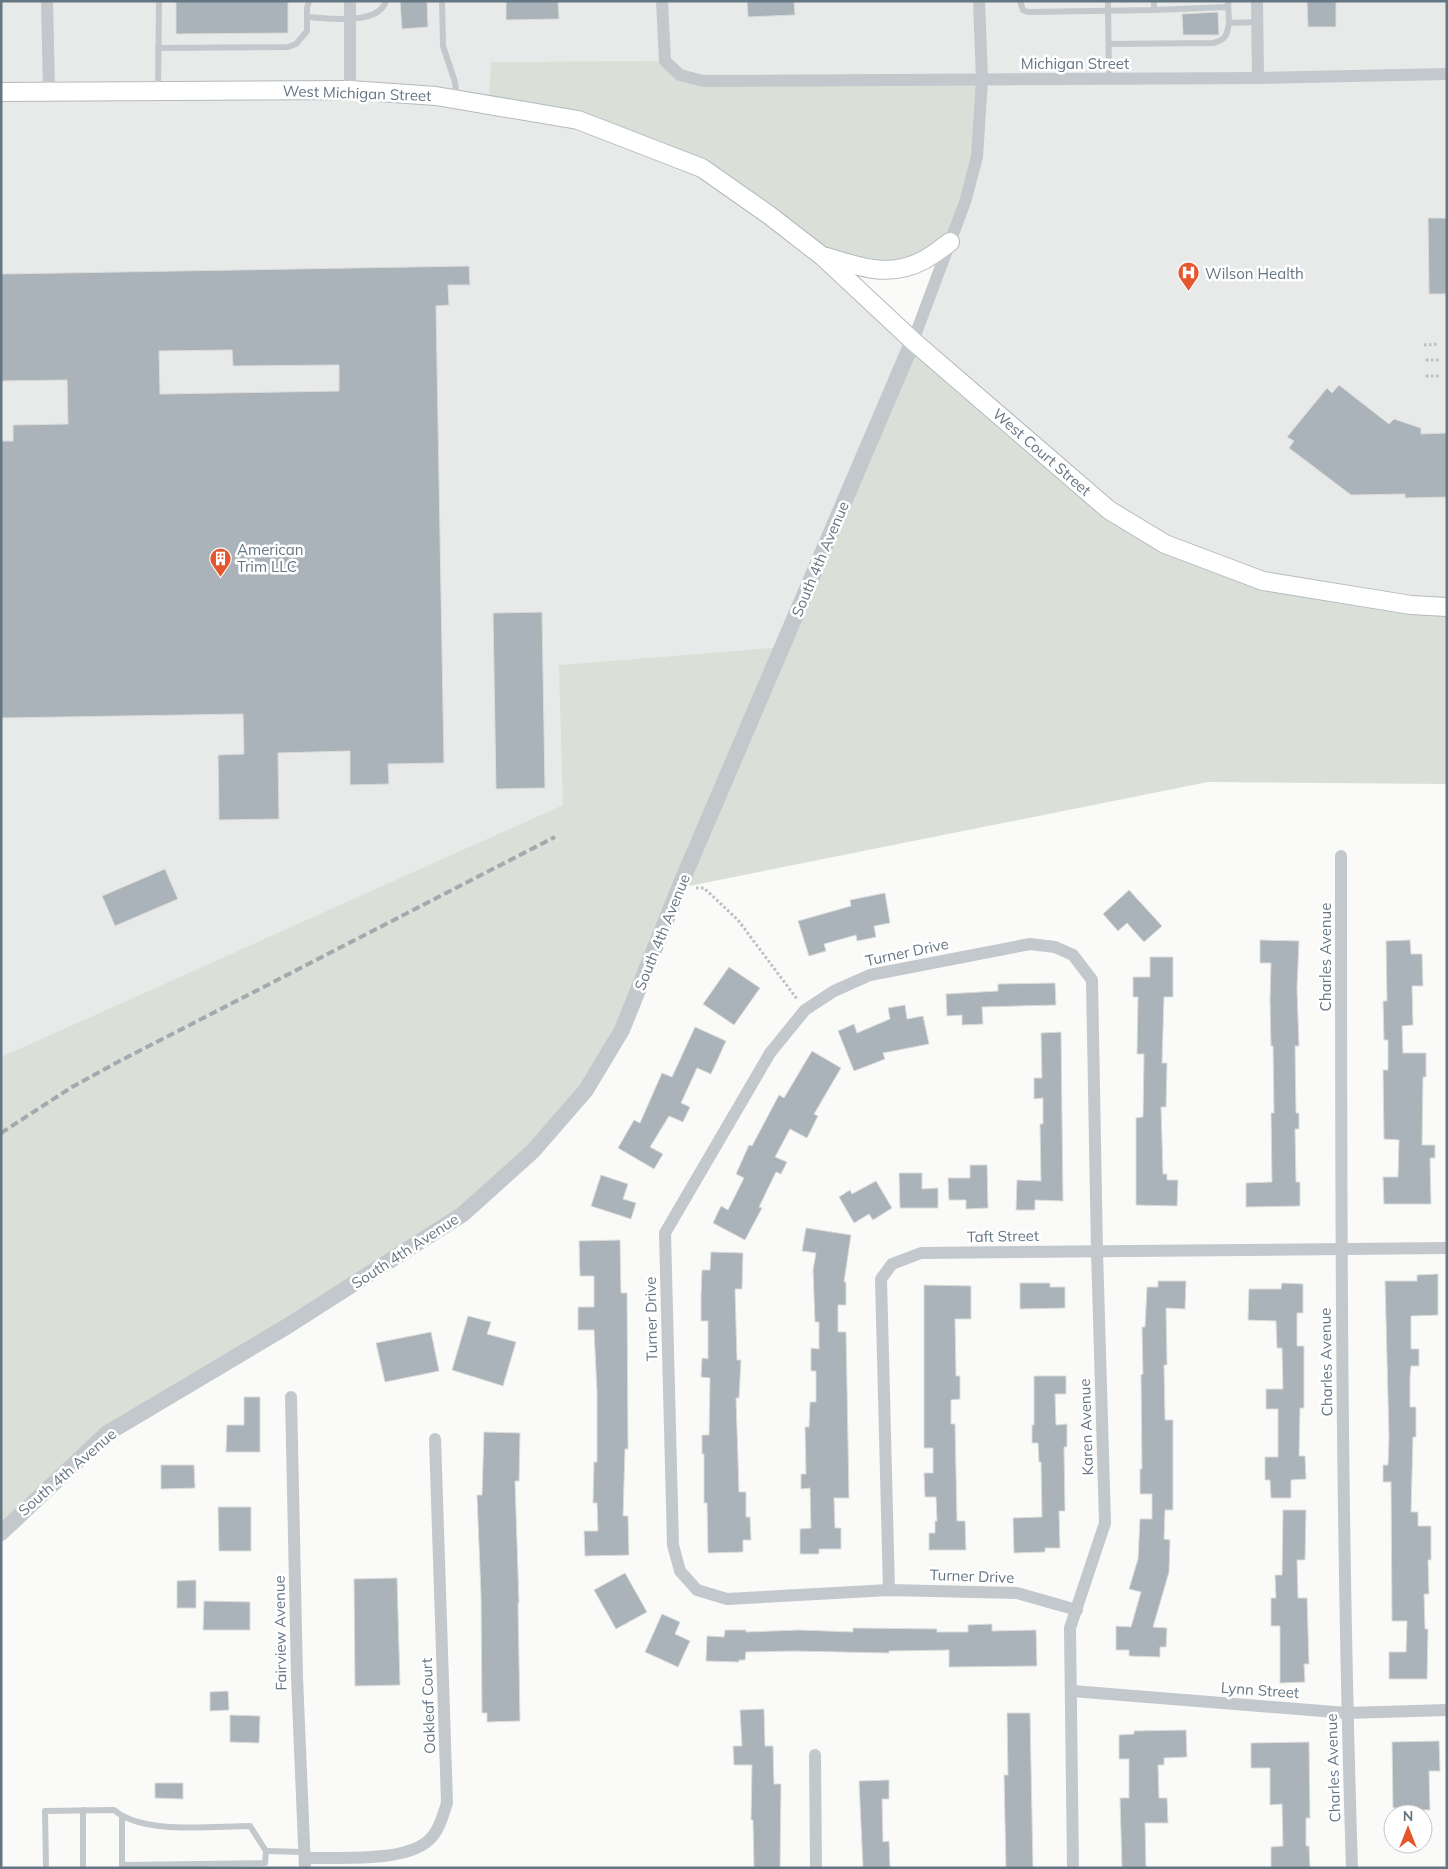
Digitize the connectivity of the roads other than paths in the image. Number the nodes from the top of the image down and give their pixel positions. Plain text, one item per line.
1 (47, 1) edge
2 (158, 1) edge
3 (309, 1) edge
4 (350, 1) edge
5 (386, 1) edge
6 (442, 1) edge
7 (662, 1) edge
8 (979, 1) edge
9 (1020, 1) edge
10 (1108, 1) edge
11 (1154, 1) edge
12 (1257, 1) edge
13 (1228, 4) edge
14 (1194, 5) edge
15 (1154, 10) junction
16 (1108, 11) junction
17 (307, 17) junction
18 (350, 19) junction
19 (1229, 22) junction
20 (1258, 22) junction
21 (1109, 44) junction
22 (158, 48) junction
23 (1447, 74) edge
24 (1109, 78) junction
25 (1258, 78) junction
26 (982, 80) junction
27 (350, 90) junction
28 (49, 91) junction
29 (158, 91) junction
30 (1, 92) edge
31 (457, 99) junction
32 (702, 168) joint
33 (950, 242) junction
34 (822, 256) junction
35 (913, 341) junction
36 (1447, 608) edge
37 (1341, 856) dead end
38 (1092, 980) joint
39 (1447, 1248) edge
40 (1341, 1249) junction
41 (1097, 1251) junction
42 (291, 1397) dead end
43 (435, 1439) dead end
44 (1, 1533) edge
45 (889, 1590) junction
46 (1077, 1610) junction
47 (1072, 1691) junction
48 (1447, 1710) edge
49 (1347, 1713) junction
50 (815, 1755) dead end
51 (82, 1810) junction
52 (122, 1817) junction
53 (266, 1851) junction
54 (305, 1859) edge
55 (265, 1865) edge
56 (122, 1866) edge
57 (227, 1866) edge
58 (46, 1868) edge
59 (83, 1868) edge
60 (816, 1868) edge
61 (1073, 1868) edge
62 (1352, 1868) edge

1 - 28 street
2 - 22 lane
3 - 17 lane
4 - 18 street
5 - 18 lane
6 - 31 lane
7 - 26 street, Michigan Street
8 - 26 street, South 4th Avenue
9 - 16 lane
10 - 16 lane
11 - 15 lane
12 - 20 street
13 - 14 lane
13 - 19 lane
14 - 15 lane
15 - 16 lane
16 - 21 lane
17 - 18 lane
17 - 22 lane
18 - 27 street
19 - 20 lane
19 - 21 lane
20 - 25 street
21 - 24 lane
22 - 29 lane
23 - 25 street, Michigan Street
24 - 25 street, Michigan Street
24 - 26 street, Michigan Street
26 - 33 street, South 4th Avenue
27 - 29 main road, West Michigan Street
27 - 31 main road, West Michigan Street
28 - 29 main road, West Michigan Street
28 - 30 main road, West Michigan Street
31 - 32 main road, West Michigan Street
32 - 34 main road, West Court Street
33 - 34 main road
33 - 35 street, South 4th Avenue
34 - 35 main road, West Court Street
35 - 36 main road, West Court Street
35 - 44 street, South 4th Avenue
37 - 40 street, Charles Avenue
38 - 41 street, Karen Avenue
38 - 45 street, Turner Drive
39 - 40 street, Taft Street
40 - 41 street, Taft Street
40 - 49 street, Charles Avenue
41 - 45 street, Taft Street
41 - 46 street, Karen Avenue
42 - 54 street, Fairview Avenue
43 - 54 street, Oakleaf Court
45 - 46 street, Turner Drive
46 - 47 street, Karen Avenue
47 - 49 street, Lynn Street
47 - 61 street, Karen Avenue
48 - 49 street, Lynn Street
49 - 62 street, Charles Avenue
50 - 60 street
51 - 52 lane
51 - 58 lane
51 - 59 lane
52 - 53 lane
52 - 56 lane
53 - 54 lane
53 - 55 lane
55 - 57 lane
56 - 57 lane

